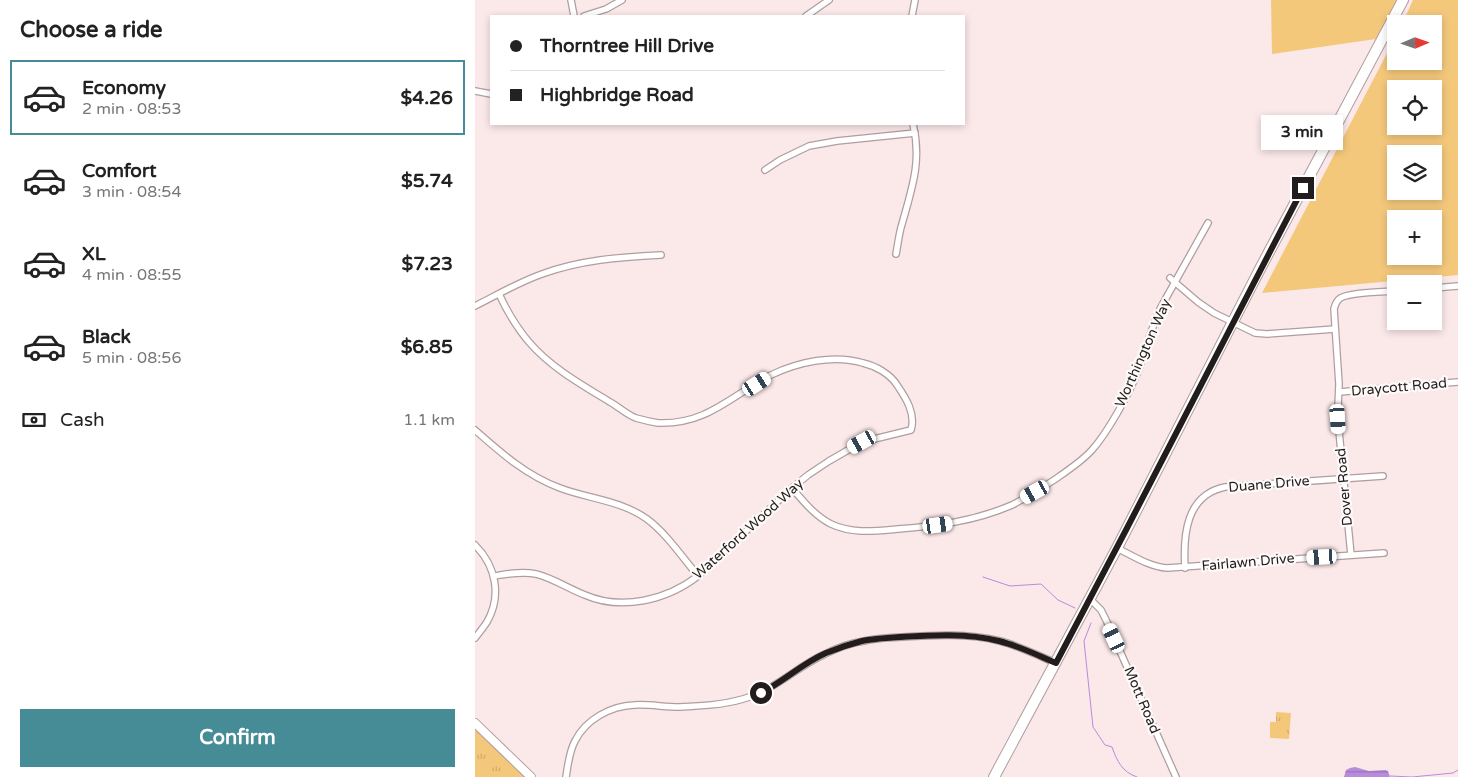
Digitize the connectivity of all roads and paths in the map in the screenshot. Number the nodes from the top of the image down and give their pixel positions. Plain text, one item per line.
1 (571, 0) edge
2 (622, 0) edge
3 (829, 0) edge
4 (915, 0) edge
5 (1403, 0) edge
6 (574, 15) edge
7 (587, 15) edge
8 (807, 15) edge
9 (912, 15) edge
10 (475, 91) edge
11 (490, 94) edge
12 (913, 125) edge
13 (915, 133) junction
14 (765, 170) dead end
15 (1208, 223) dead end
16 (896, 254) dead end
17 (661, 255) dead end
18 (1173, 280) junction
19 (1458, 286) edge
20 (1442, 287) edge
21 (1387, 292) edge
22 (499, 294) junction
23 (475, 306) edge
24 (1233, 322) junction
25 (1335, 329) junction
26 (1458, 382) edge
27 (1339, 392) junction
28 (475, 430) edge
29 (1383, 476) dead end
30 (1344, 478) junction
31 (792, 488) junction
32 (475, 545) edge
33 (1117, 548) junction
34 (1384, 553) dead end
35 (1351, 555) junction
36 (1185, 568) junction
37 (494, 576) junction
38 (698, 576) junction
39 (1090, 599) junction
40 (475, 638) edge
41 (1056, 663) junction
42 (475, 723) edge
43 (531, 777) edge
44 (566, 777) edge
45 (993, 777) edge
46 (1176, 777) edge

1 - 6 street
2 - 7 street
3 - 8 street
4 - 9 street
5 - 24 highway
10 - 11 street
12 - 13 street
13 - 14 street
13 - 16 street
15 - 18 street, Worthington Way
17 - 22 street
18 - 24 street
18 - 31 street, Worthington Way
19 - 20 street
21 - 25 street, Dover Road
22 - 23 street
22 - 31 street, Waterford Wood Way
24 - 25 street
24 - 33 highway
25 - 27 street, Dover Road
26 - 27 street, Draycott Road
27 - 30 street, Dover Road
28 - 38 street
29 - 30 street, Duane Drive
30 - 35 street, Dover Road
30 - 36 street, Duane Drive
31 - 38 street, Waterford Wood Way
32 - 37 street
33 - 36 street, Fairlawn Drive
33 - 39 highway
34 - 35 street, Fairlawn Drive
35 - 36 street, Fairlawn Drive
37 - 38 street, Waterford Wood Way
37 - 40 street
39 - 41 highway
39 - 46 street, Mott Road
41 - 44 street
41 - 45 highway
42 - 43 street

